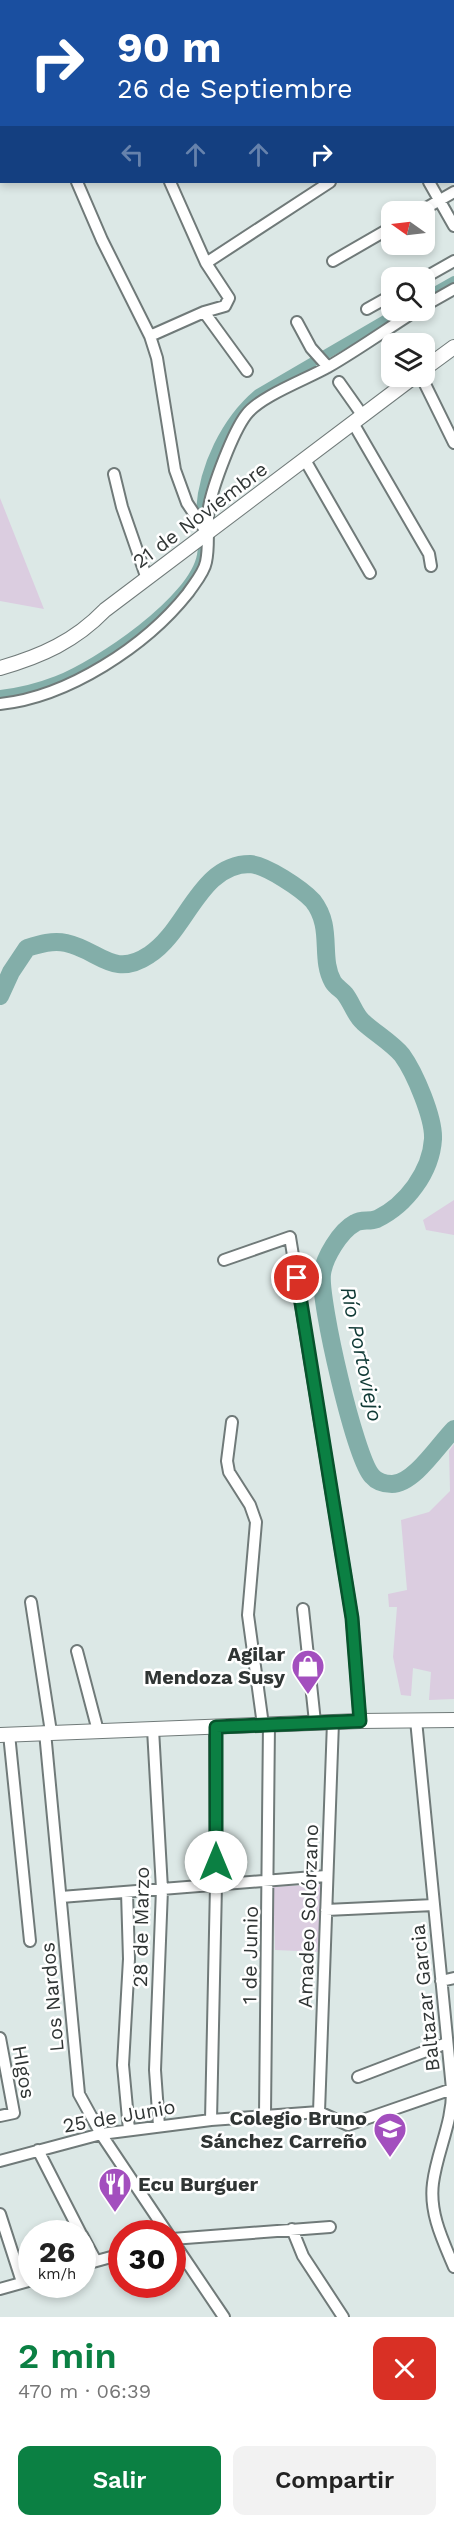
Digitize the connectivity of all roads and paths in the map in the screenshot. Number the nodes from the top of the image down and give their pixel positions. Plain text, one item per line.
1 (77, 183) edge
2 (170, 183) edge
3 (328, 183) edge
4 (430, 183) edge
5 (454, 192) edge
6 (439, 200) junction
7 (435, 202) edge
8 (454, 226) edge
9 (381, 233) edge
10 (333, 261) dead end
11 (454, 261) edge
12 (206, 263) junction
13 (435, 272) edge
14 (454, 289) edge
15 (435, 300) edge
16 (381, 301) edge
17 (367, 309) dead end
18 (204, 312) junction
19 (398, 321) edge
20 (297, 322) dead end
21 (150, 336) junction
22 (454, 347) edge
23 (435, 361) edge
24 (325, 364) junction
25 (247, 371) dead end
26 (339, 382) dead end
27 (400, 387) edge
28 (426, 387) edge
29 (358, 419) junction
30 (454, 443) edge
31 (305, 460) junction
32 (114, 474) dead end
33 (207, 533) junction
34 (431, 566) dead end
35 (370, 573) dead end
36 (147, 579) junction
37 (0, 668) edge
38 (0, 704) edge
39 (224, 1260) dead end
40 (232, 1422) dead end
41 (31, 1602) dead end
42 (303, 1609) dead end
43 (77, 1650) dead end
44 (416, 1720) junction
45 (454, 1720) edge
46 (360, 1721) junction
47 (315, 1722) junction
48 (333, 1722) junction
49 (266, 1725) junction
50 (216, 1727) junction
51 (153, 1729) junction
52 (98, 1731) junction
53 (48, 1732) junction
54 (4, 1735) edge
55 (326, 1876) junction
56 (269, 1880) junction
57 (216, 1884) junction
58 (162, 1889) junction
59 (127, 1892) junction
60 (61, 1897) junction
61 (434, 1905) junction
62 (326, 1910) junction
63 (30, 1941) dead end
64 (454, 1978) edge
65 (441, 1981) junction
66 (0, 2038) edge
67 (450, 2049) edge
68 (358, 2077) dead end
69 (452, 2089) junction
70 (319, 2112) junction
71 (265, 2115) junction
72 (0, 2116) edge
73 (211, 2120) junction
74 (159, 2126) junction
75 (129, 2130) junction
76 (450, 2133) edge
77 (101, 2134) junction
78 (38, 2150) junction
79 (0, 2161) edge
80 (0, 2214) edge
81 (75, 2220) edge
82 (159, 2220) edge
83 (330, 2227) dead end
84 (292, 2229) junction
85 (186, 2239) edge
86 (108, 2258) edge
87 (18, 2259) edge
88 (96, 2261) edge
89 (186, 2261) edge
90 (454, 2268) edge
91 (18, 2284) edge
92 (0, 2289) edge
93 (224, 2317) edge
94 (343, 2317) edge

1 - 21 street
2 - 12 street
3 - 12 street
4 - 6 street
5 - 6 street
6 - 7 street
6 - 8 street
9 - 10 street
11 - 13 street
12 - 18 street
14 - 15 street
16 - 17 street
18 - 21 street
18 - 25 street
19 - 24 street
20 - 24 street
21 - 33 street
22 - 23 street
24 - 33 street
26 - 29 street
27 - 29 street, 21 de Noviembre
28 - 30 street
29 - 31 street, 21 de Noviembre
29 - 34 street
31 - 33 street, 21 de Noviembre
31 - 35 street
32 - 36 street
33 - 36 street, 21 de Noviembre
33 - 38 street
36 - 37 street, 21 de Noviembre
39 - 46 street
40 - 49 street, 1 de Junio
41 - 53 street, Los Nardos
42 - 47 street
43 - 52 street
44 - 45 street
44 - 46 street
44 - 61 street, Baltazar Garcia
46 - 48 street
47 - 48 street
47 - 49 street
48 - 55 street, Amadeo Solórzano
49 - 50 street
49 - 56 street, 1 de Junio
50 - 51 street
50 - 57 street
51 - 52 street
51 - 58 street, 28 de Marzo
52 - 53 street
53 - 54 street
53 - 60 street, Los Nardos
54 - 63 street
55 - 56 street
55 - 62 street, Amadeo Solórzano
56 - 57 street
56 - 71 street, 1 de Junio
57 - 58 street
57 - 73 street
58 - 59 street
58 - 74 street, 28 de Marzo
59 - 60 street
59 - 75 street
60 - 77 street, Los Nardos
61 - 62 street
61 - 65 street, Baltazar Garcia
62 - 70 street, Amadeo Solórzano
64 - 65 street
65 - 67 street, Baltazar Garcia
66 - 72 street, HIgos
67 - 68 street
67 - 69 street, Baltazar Garcia
69 - 70 street
69 - 76 street, Baltazar Garcia
70 - 71 street, 25 de Junio
71 - 73 street, 25 de Junio
73 - 74 street, 25 de Junio
74 - 75 street, 25 de Junio
75 - 77 street, 25 de Junio
76 - 90 street, Baltazar Garcia
77 - 78 street, 25 de Junio
77 - 82 street, Los Nardos
78 - 79 street, 25 de Junio
78 - 81 street
80 - 87 street
83 - 84 street
84 - 85 street
84 - 94 street
86 - 88 street
89 - 93 street
91 - 92 street

